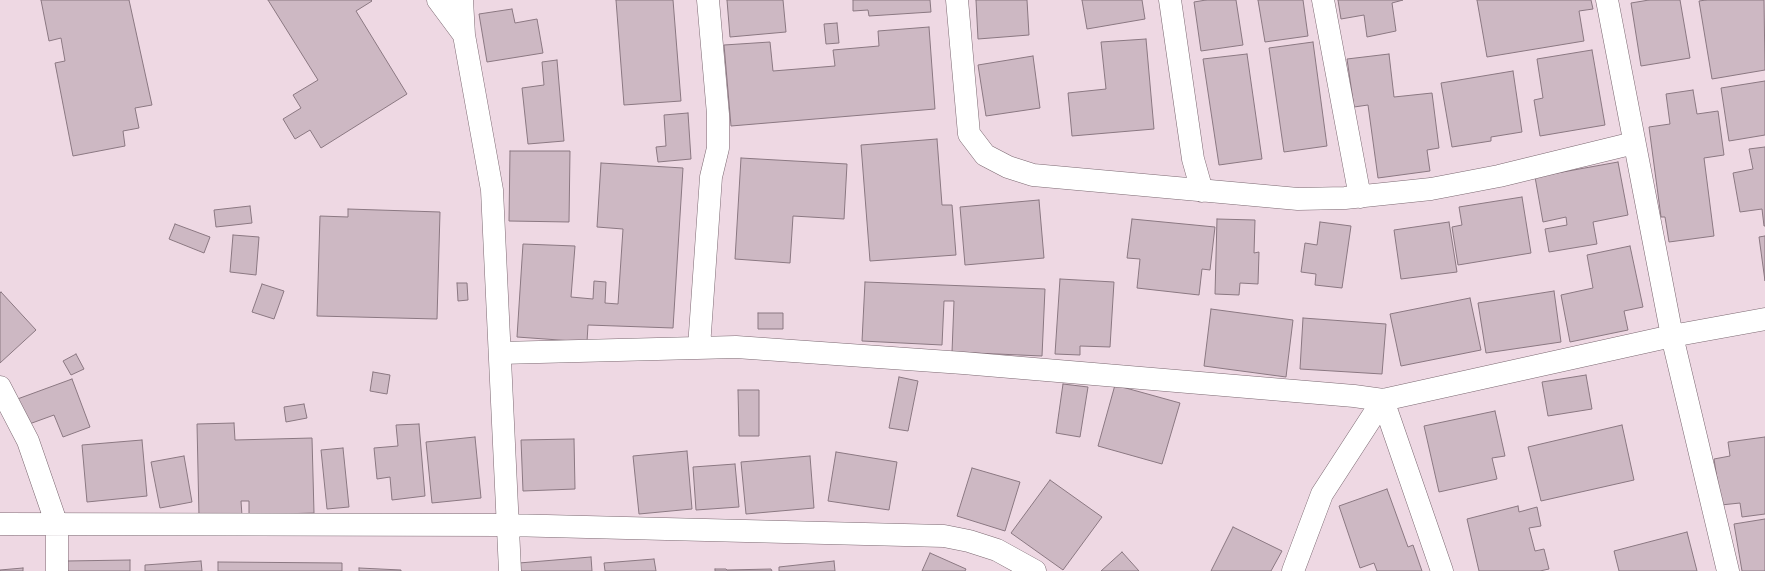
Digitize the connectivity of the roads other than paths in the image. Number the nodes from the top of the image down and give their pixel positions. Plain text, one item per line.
1 (438, 0) edge
2 (462, 0) edge
3 (708, 0) edge
4 (957, 0) edge
5 (1170, 0) edge
6 (1323, 0) edge
7 (1607, 0) edge
8 (464, 35) junction
9 (1634, 143) junction
10 (1202, 191) junction
11 (1360, 197) junction
12 (1765, 319) edge
13 (1672, 336) junction
14 (699, 347) junction
15 (500, 353) junction
16 (0, 387) edge
17 (1383, 400) junction
18 (0, 524) edge
19 (57, 525) junction
20 (506, 525) junction
21 (57, 571) edge
22 (510, 571) edge
23 (1035, 571) edge
24 (1293, 571) edge
25 (1442, 571) edge
26 (1728, 571) edge

1 - 8 street
2 - 8 street
3 - 14 street
4 - 10 street
5 - 10 street
6 - 11 street
7 - 9 street
8 - 15 street
9 - 11 street
9 - 13 street
10 - 11 street
12 - 13 street
13 - 17 street
13 - 26 street
14 - 15 street
14 - 17 street
15 - 20 street
16 - 19 street
17 - 24 street
17 - 25 street
18 - 19 street
19 - 20 street
19 - 21 street
20 - 22 street
20 - 23 street

